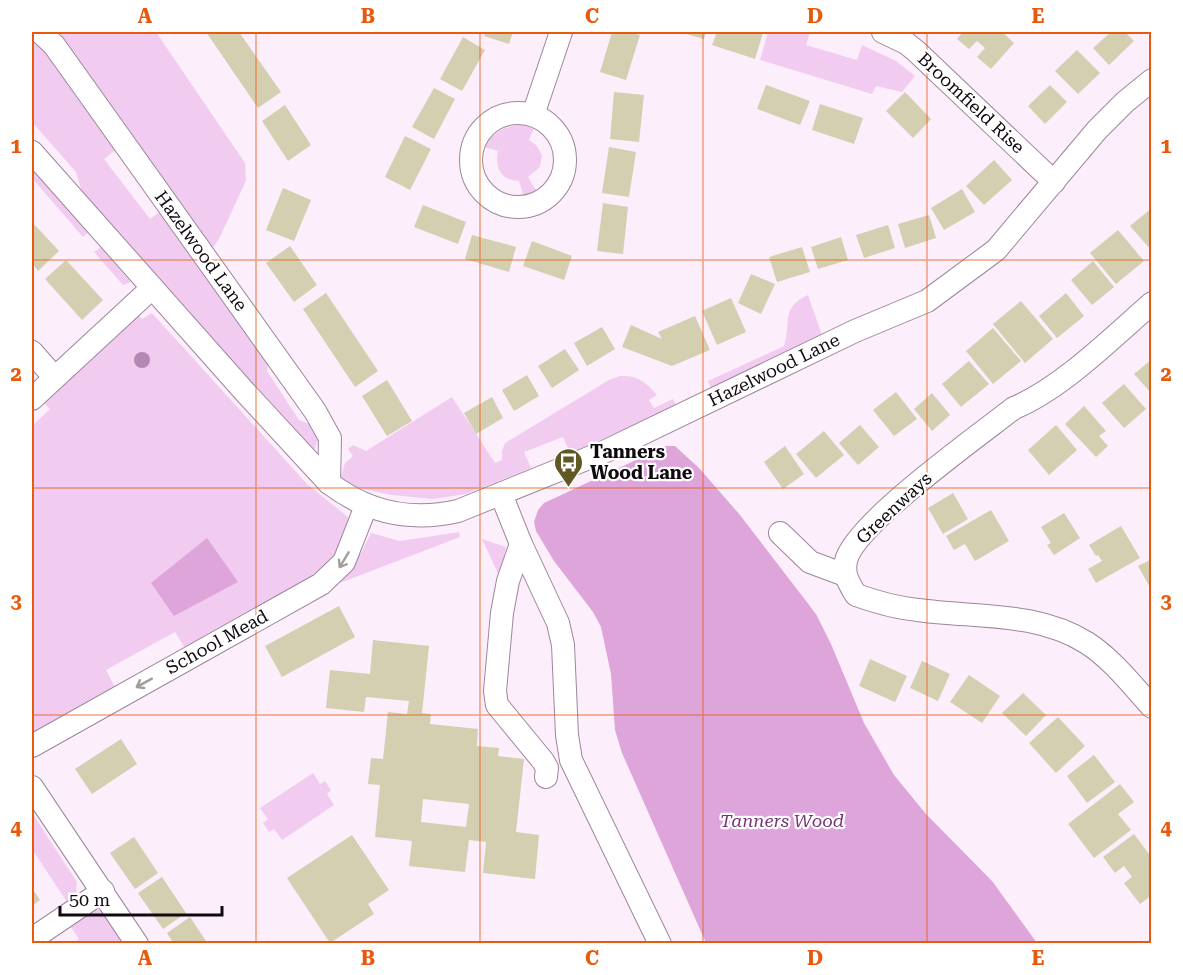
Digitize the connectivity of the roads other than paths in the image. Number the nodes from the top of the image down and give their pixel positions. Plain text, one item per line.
1 (40, 32) edge
2 (561, 32) edge
3 (883, 32) edge
4 (1152, 80) edge
5 (533, 115) junction
6 (32, 152) edge
7 (1054, 182) junction
8 (152, 288) junction
9 (1152, 303) edge
10 (32, 352) edge
11 (54, 377) junction
12 (32, 399) edge
13 (329, 483) junction
14 (501, 494) junction
15 (366, 506) junction
16 (780, 532) dead end
17 (521, 544) junction
18 (845, 575) junction
19 (1152, 707) edge
20 (32, 746) edge
21 (546, 777) dead end
22 (32, 787) edge
23 (102, 891) junction
24 (32, 939) edge
25 (137, 944) edge
26 (660, 944) edge

1 - 13 street, Hazelwood Lane
2 - 5 street
3 - 7 street, Broomfield Rise
4 - 7 street, Hazelwood Lane
5 - 5 street
6 - 8 street, Hazelwood Lane
7 - 14 street, Hazelwood Lane
8 - 11 street
8 - 13 street, Hazelwood Lane
9 - 18 street, Greenways
10 - 11 street
11 - 12 street
13 - 15 street, Hazelwood Lane
14 - 15 street, Hazelwood Lane
14 - 17 street
15 -> 20 street, School Mead
16 - 18 street
17 - 21 street
17 - 26 street
18 - 19 street
22 - 23 street
23 - 24 street
23 - 25 street

